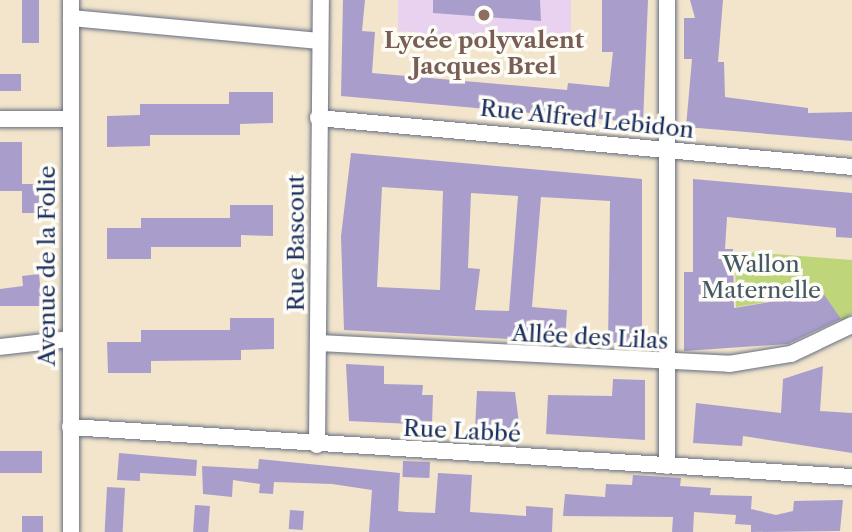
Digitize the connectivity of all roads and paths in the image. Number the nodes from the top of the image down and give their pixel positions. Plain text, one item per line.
1 (71, 0) edge
2 (321, 0) edge
3 (667, 0) edge
4 (71, 18) junction
5 (317, 41) junction
6 (318, 118) junction
7 (0, 119) edge
8 (70, 119) junction
9 (667, 150) junction
10 (852, 167) edge
11 (852, 325) edge
12 (70, 339) junction
13 (319, 343) junction
14 (0, 346) edge
15 (668, 365) junction
16 (70, 427) junction
17 (317, 445) junction
18 (667, 466) junction
19 (852, 477) edge
20 (71, 532) edge

1 - 4 street, Avenue de la Folie
2 - 5 street, Rue Bascout
3 - 9 street
4 - 5 street
4 - 8 street, Avenue de la Folie
5 - 6 street, Rue Bascout
6 - 9 street, Rue Alfred Lebidon
6 - 13 street, Rue Bascout
7 - 8 street
8 - 12 street, Avenue de la Folie
9 - 10 street, Rue Alfred Lebidon
9 - 15 street
11 - 15 street, Allée des Lilas
12 - 14 street
12 - 16 street, Avenue de la Folie
13 - 15 street, Allée des Lilas
13 - 17 street, Rue Bascout
15 - 18 street
16 - 17 street, Rue Labbé
16 - 20 street, Avenue de la Folie
17 - 18 street, Rue Labbé
18 - 19 street, Rue Labbé

